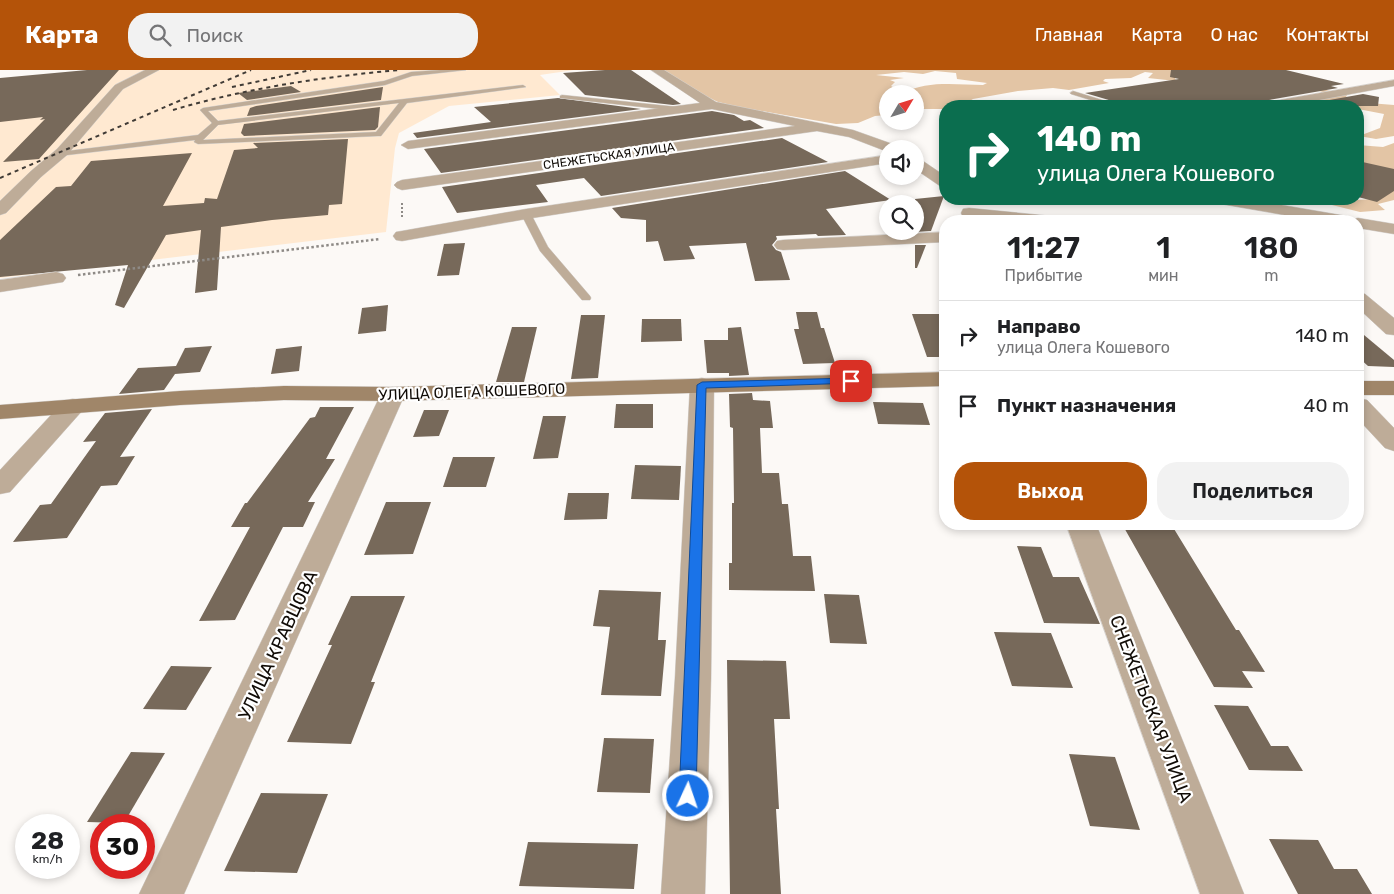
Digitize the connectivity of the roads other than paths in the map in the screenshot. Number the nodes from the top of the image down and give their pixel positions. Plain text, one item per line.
1 (154, 70) edge
2 (463, 70) edge
3 (656, 70) edge
4 (1394, 83) edge
5 (523, 87) dead end
6 (1073, 93) dead end
7 (562, 97) dead end
8 (1096, 100) edge
9 (1302, 100) edge
10 (405, 101) junction
11 (712, 104) junction
12 (678, 109) junction
13 (216, 123) junction
14 (816, 127) junction
15 (200, 137) junction
16 (879, 144) edge
17 (408, 145) dead end
18 (59, 154) junction
19 (879, 160) edge
20 (924, 168) edge
21 (939, 179) edge
22 (402, 185) dead end
23 (1255, 205) edge
24 (0, 210) edge
25 (966, 211) edge
26 (526, 214) junction
27 (1000, 215) edge
28 (1312, 215) edge
29 (1364, 224) edge
30 (1394, 229) edge
31 (402, 236) road end
32 (939, 237) edge
33 (784, 245) dead end
34 (56, 278) road end
35 (0, 286) edge
36 (586, 298) dead end
37 (1364, 303) edge
38 (1394, 329) edge
39 (939, 379) edge
40 (702, 385) junction
41 (1364, 388) edge
42 (1394, 388) edge
43 (393, 394) junction
44 (73, 406) junction
45 (1364, 411) edge
46 (0, 412) edge
47 (1394, 442) edge
48 (0, 486) edge
49 (1083, 530) edge
50 (161, 894) edge
51 (683, 894) edge
52 (1222, 894) edge

1 - 18 street
2 - 13 lane
3 - 11 street, СНЕЖЕТЬСКАЯ УЛИЦА
4 - 9 street
5 - 10 lane
6 - 8 lane
7 - 12 lane
10 - 13 lane
10 - 15 lane
11 - 12 street
11 - 14 street, СНЕЖЕТЬСКАЯ УЛИЦА
12 - 17 street
13 - 15 lane
14 - 16 street, СНЕЖЕТЬСКАЯ УЛИЦА
14 - 22 street, СНЕЖЕТЬСКАЯ УЛИЦА
15 - 18 lane
18 - 24 street
19 - 26 street
20 - 21 street
23 - 28 street
25 - 27 street
26 - 31 street
26 - 36 lane
29 - 30 street
32 - 33 street
34 - 35 street
37 - 38 street
39 - 40 street, УЛИЦА ОЛЕГА КОШЕВОГО
40 - 43 street, УЛИЦА ОЛЕГА КОШЕВОГО
40 - 51 street
41 - 42 street
43 - 44 street, УЛИЦА ОЛЕГА КОШЕВОГО
43 - 50 street, УЛИЦА КРАВЦОВА
44 - 46 street, УЛИЦА ОЛЕГА КОШЕВОГО
44 - 48 street
45 - 47 street
49 - 52 street, СНЕЖЕТЬСКАЯ УЛИЦА

